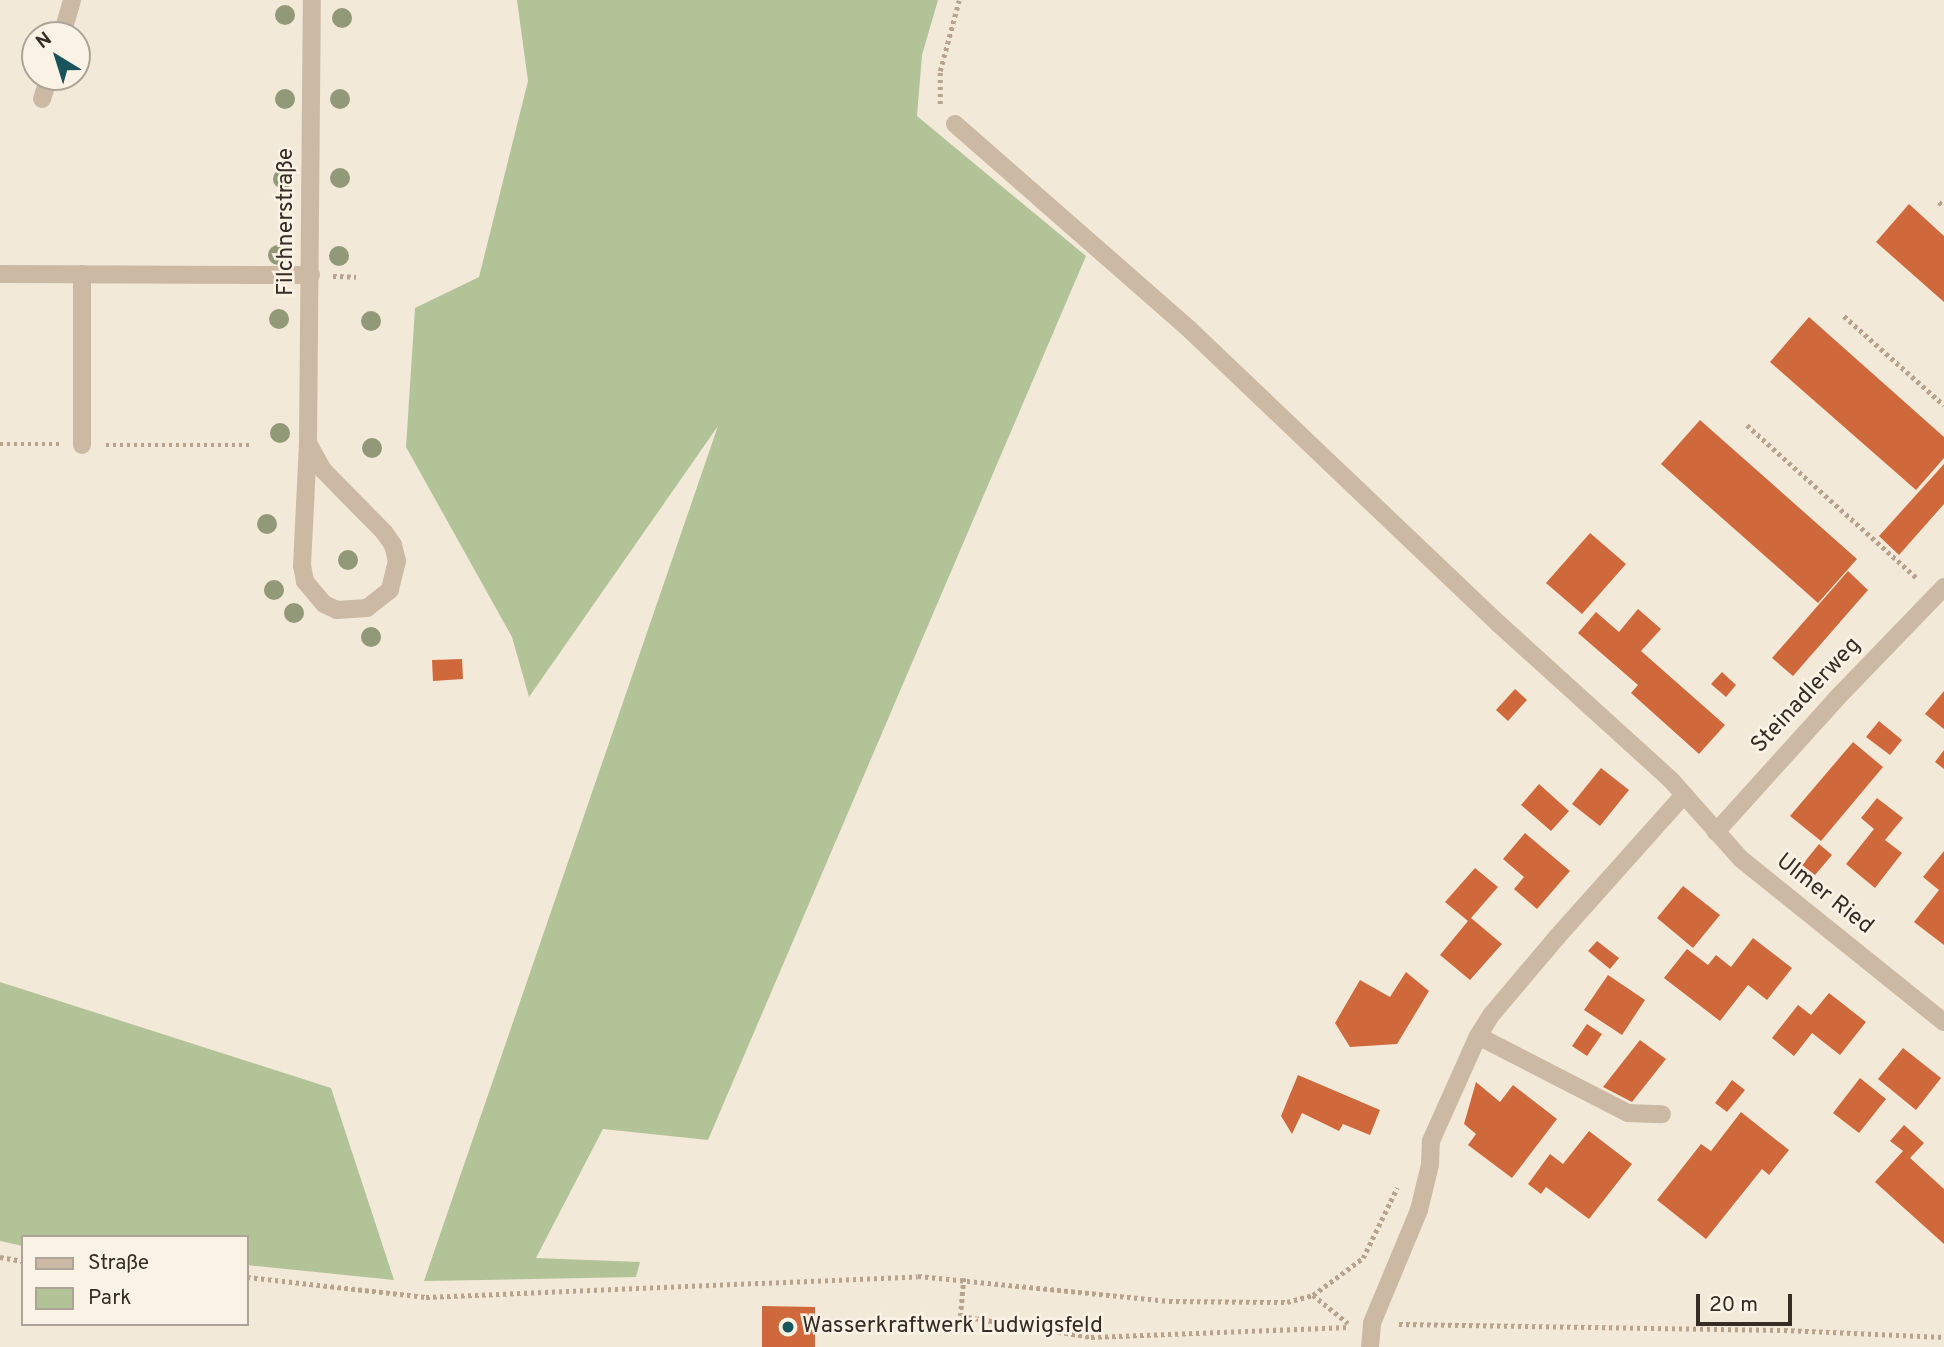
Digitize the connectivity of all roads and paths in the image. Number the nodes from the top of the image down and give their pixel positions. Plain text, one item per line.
1 (72, 0) edge
2 (312, 0) edge
3 (959, 0) edge
4 (66, 21) edge
5 (44, 91) edge
6 (42, 99) dead end
7 (955, 124) joint
8 (0, 274) edge
9 (82, 274) junction
10 (311, 275) junction
11 (1844, 316) dead end
12 (1944, 405) edge
13 (1747, 425) dead end
14 (309, 443) junction
15 (0, 444) edge
16 (82, 444) junction
17 (252, 445) dead end
18 (1940, 591) edge
19 (1684, 795) junction
20 (1716, 832) junction
21 (1944, 1022) edge
22 (1478, 1036) junction
23 (1662, 1114) dead end
24 (1397, 1187) dead end
25 (0, 1257) edge
26 (21, 1261) edge
27 (248, 1277) edge
28 (964, 1278) junction
29 (1313, 1295) junction
30 (1371, 1334) edge
31 (1944, 1338) edge

1 - 4 street
2 - 10 street, Filchnerstraße
3 - 7 path
5 - 6 street
7 - 19 street, Ulmer Ried
8 - 9 street
9 - 10 street
9 - 16 street
10 - 14 street, Filchnerstraße
11 - 12 path
13 - 18 path
14 - 14 street, Filchnerstraße
15 - 16 path
16 - 17 path
18 - 20 street, Steinadlerweg
19 - 20 street, Ulmer Ried
19 - 22 street
20 - 21 street, Ulmer Ried
22 - 23 street
22 - 30 street
24 - 29 path
25 - 26 path
27 - 28 path
28 - 29 path
28 - 29 path
30 - 31 path

